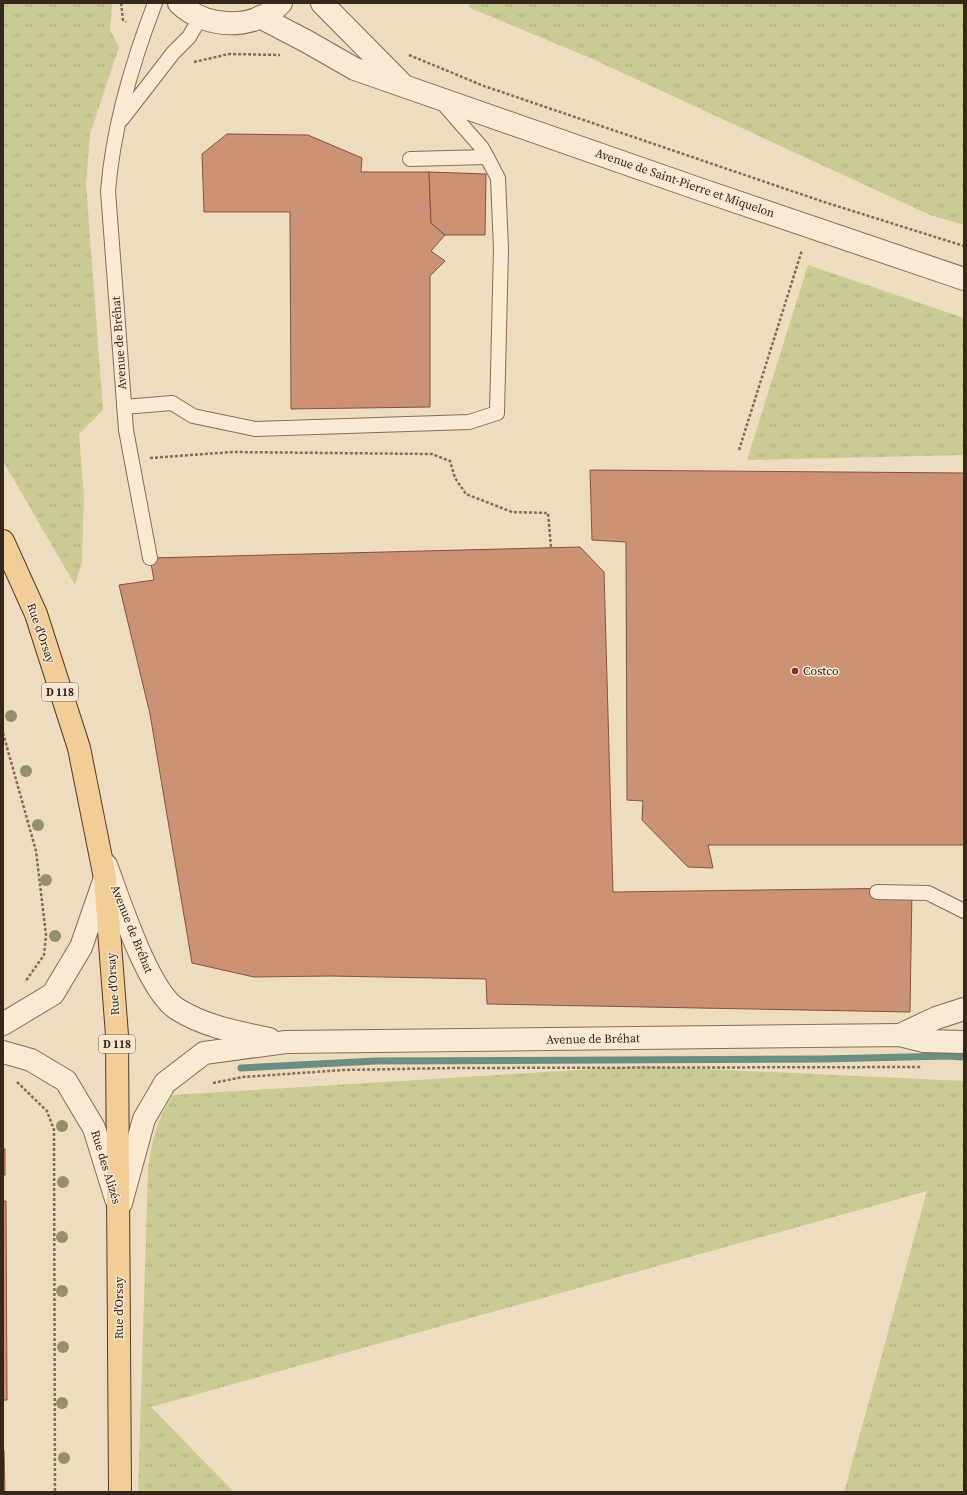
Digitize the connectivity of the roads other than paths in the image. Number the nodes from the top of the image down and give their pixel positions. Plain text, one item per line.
1 (155, 3) edge
2 (179, 3) edge
3 (281, 3) edge
4 (322, 3) edge
5 (260, 17) junction
6 (200, 18) junction
7 (406, 87) junction
8 (440, 99) junction
9 (117, 126) junction
10 (487, 157) junction
11 (410, 159) dead end
12 (964, 279) edge
13 (124, 407) junction
14 (3, 541) edge
15 (150, 558) dead end
16 (100, 848) junction
17 (105, 878) junction
18 (877, 892) dead end
19 (964, 911) edge
20 (964, 1009) edge
21 (3, 1024) edge
22 (900, 1035) junction
23 (286, 1042) junction
24 (964, 1042) edge
25 (3, 1052) edge
26 (119, 1210) junction
27 (120, 1492) edge

1 - 9 lane, Avenue de Bréhat
2 - 6 street
3 - 5 street
4 - 7 street, Avenue de Saint-Pierre et Miquelon
5 - 6 street
5 - 7 street, Avenue de Saint-Pierre et Miquelon
6 - 9 lane, Avenue de Bréhat
7 - 8 street, Avenue de Saint-Pierre et Miquelon
8 - 10 lane
8 - 12 street, Avenue de Saint-Pierre et Miquelon
9 - 13 lane, Avenue de Bréhat
10 - 11 lane
10 - 13 lane
13 - 15 lane, Avenue de Bréhat
14 - 16 main road, Rue d'Orsay / D 118
16 - 17 main road, Rue d'Orsay / D 118
16 - 23 street, Avenue de Bréhat
17 - 21 street
17 - 26 main road, Rue d'Orsay / D 118
18 - 19 lane
20 - 22 street, Avenue de Bréhat
22 - 23 street, Avenue de Bréhat
22 - 24 street, Avenue de Bréhat
23 - 26 street, Avenue de Bréhat
25 - 26 street, Rue des Alizés
26 - 27 main road, Rue d'Orsay / D 118

